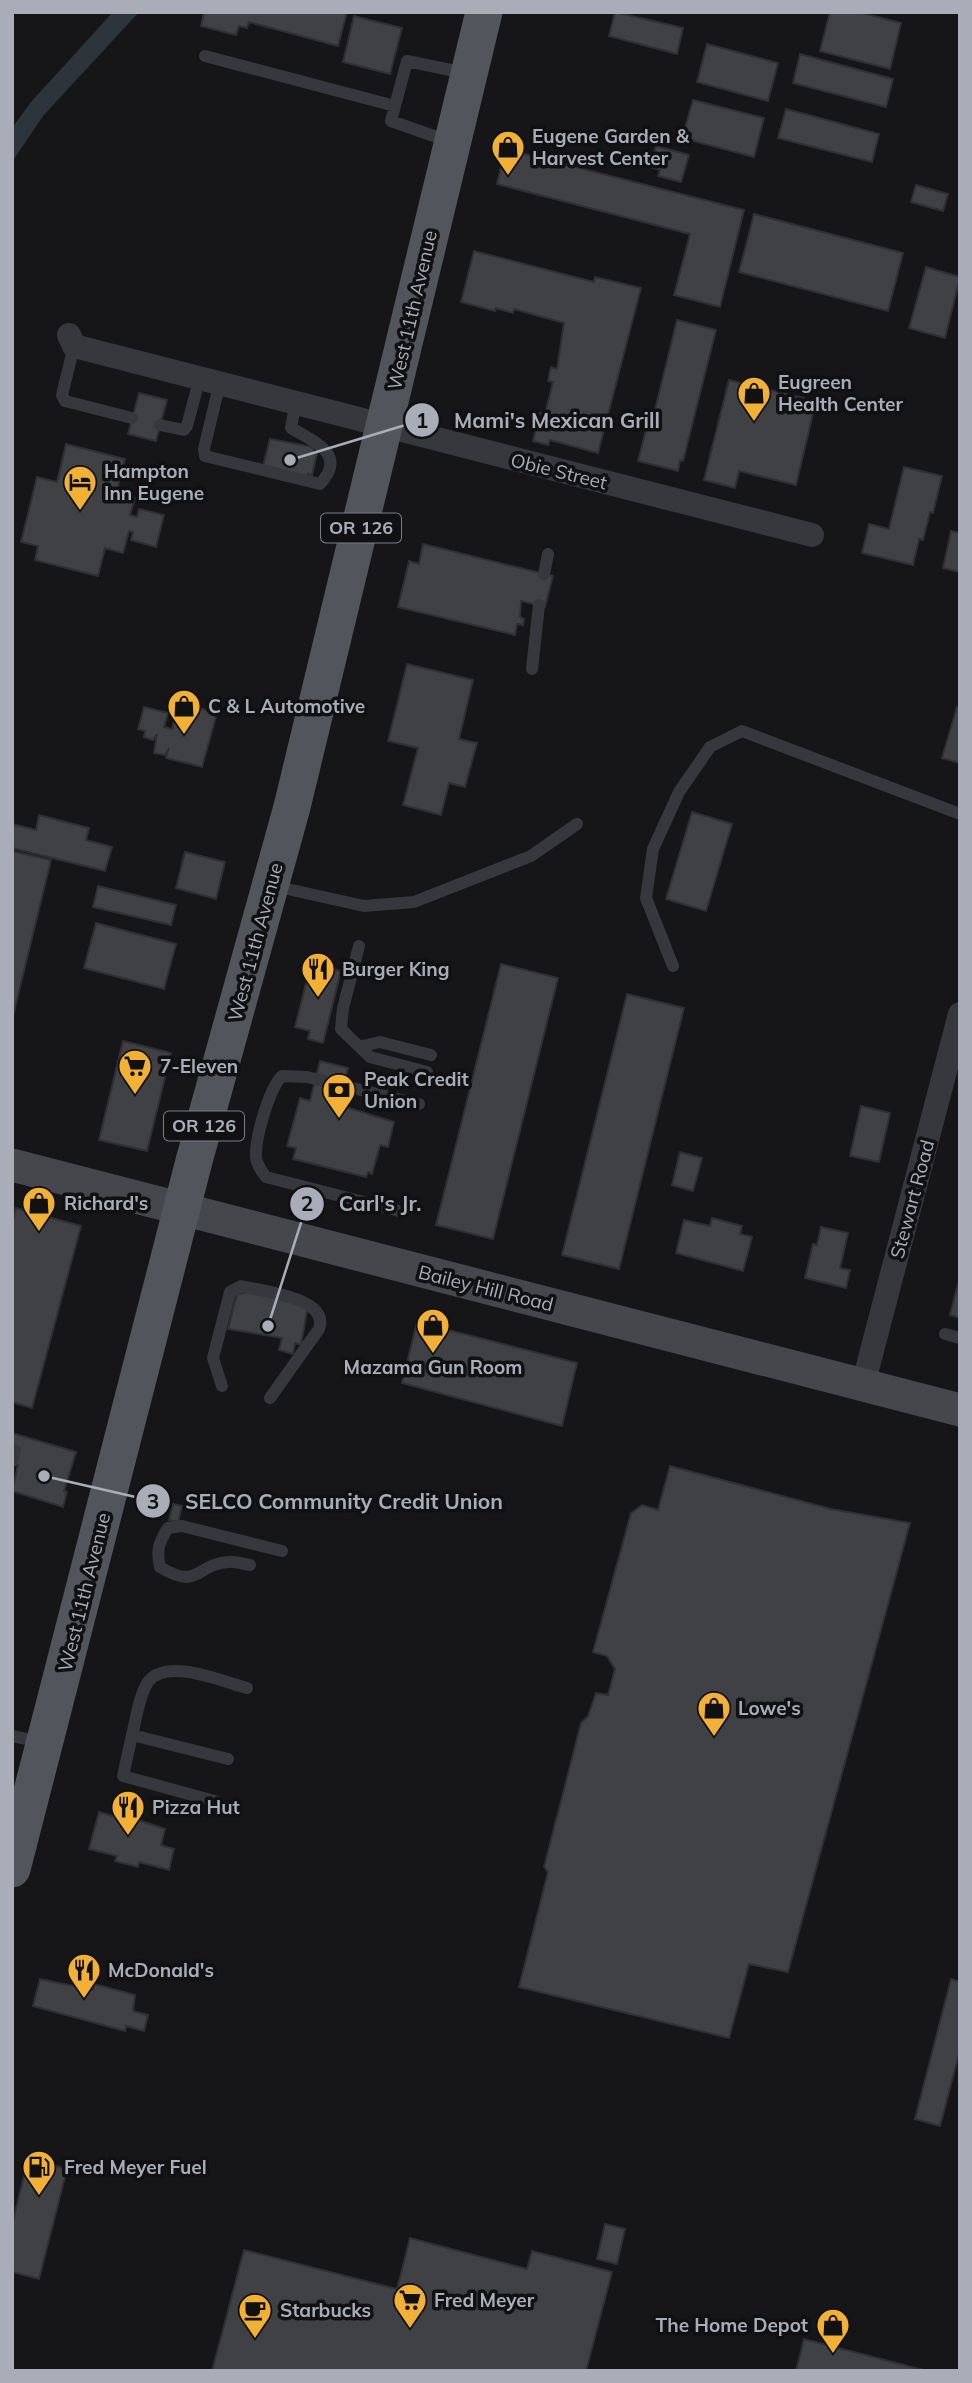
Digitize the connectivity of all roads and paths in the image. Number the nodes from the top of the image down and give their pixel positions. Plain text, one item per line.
1 (485, 12) edge
2 (205, 56) dead end
3 (468, 73) junction
4 (395, 106) junction
5 (452, 143) junction
6 (71, 340) joint
7 (210, 379) junction
8 (296, 400) junction
9 (132, 418) dead end
10 (160, 425) dead end
11 (385, 428) junction
12 (812, 535) dead end
13 (548, 554) dead end
14 (544, 574) dead end
15 (539, 605) dead end
16 (532, 669) dead end
17 (960, 814) edge
18 (577, 824) dead end
19 (271, 884) junction
20 (359, 946) dead end
21 (673, 966) dead end
22 (960, 1014) edge
23 (362, 1046) junction
24 (431, 1055) dead end
25 (427, 1072) dead end
26 (419, 1104) dead end
27 (12, 1165) edge
28 (182, 1211) junction
29 (403, 1212) dead end
30 (945, 1334) dead end
31 (960, 1338) edge
32 (863, 1385) junction
33 (222, 1386) dead end
34 (270, 1398) dead end
35 (960, 1410) edge
36 (282, 1552) dead end
37 (250, 1565) dead end
38 (247, 1688) dead end
39 (132, 1735) junction
40 (29, 1739) edge
41 (228, 1759) dead end
42 (218, 1802) dead end
43 (12, 1869) edge

1 - 3 main road, West 11th Avenue / OR 126
2 - 4 lane
3 - 4 lane
3 - 5 main road, West 11th Avenue / OR 126
4 - 5 lane
5 - 11 main road, West 11th Avenue / OR 126
6 - 7 street, Obie Street
6 - 9 lane
7 - 8 street, Obie Street
7 - 8 lane
7 - 10 lane
8 - 11 street, Obie Street
11 - 12 street, Obie Street
11 - 19 main road, West 11th Avenue / OR 126
13 - 14 lane
15 - 16 lane
17 - 21 lane
18 - 19 lane
19 - 28 main road, West 11th Avenue / OR 126
20 - 23 lane
22 - 32 street, Stewart Road
23 - 24 lane
23 - 25 lane
26 - 29 lane
27 - 28 street, Bailey Hill Road
28 - 32 street, Bailey Hill Road
28 - 40 main road, West 11th Avenue / OR 126
30 - 31 lane
32 - 35 street, Bailey Hill Road
33 - 34 lane
36 - 37 lane
38 - 39 lane
39 - 41 lane
39 - 42 lane
40 - 43 main road, West 11th Avenue / OR 126

